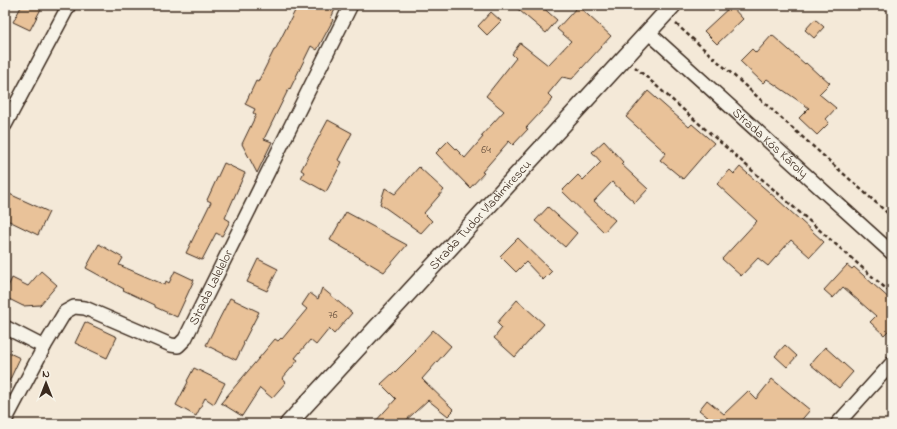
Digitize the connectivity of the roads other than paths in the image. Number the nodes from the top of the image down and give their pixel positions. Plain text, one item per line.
1 (69, 5) edge
2 (351, 5) edge
3 (669, 9) edge
4 (648, 32) junction
5 (5, 125) edge
6 (892, 254) edge
7 (5, 327) edge
8 (44, 347) junction
9 (892, 363) edge
10 (5, 422) edge
11 (288, 424) edge
12 (836, 424) edge

1 - 5 street
2 - 8 street, Strada Lalelelor
3 - 4 street, Strada Tudor Vladimirescu
4 - 6 street, Strada Kós Károly
4 - 11 street, Strada Tudor Vladimirescu
7 - 8 street
8 - 10 street, Strada Lalelelor
9 - 12 street

